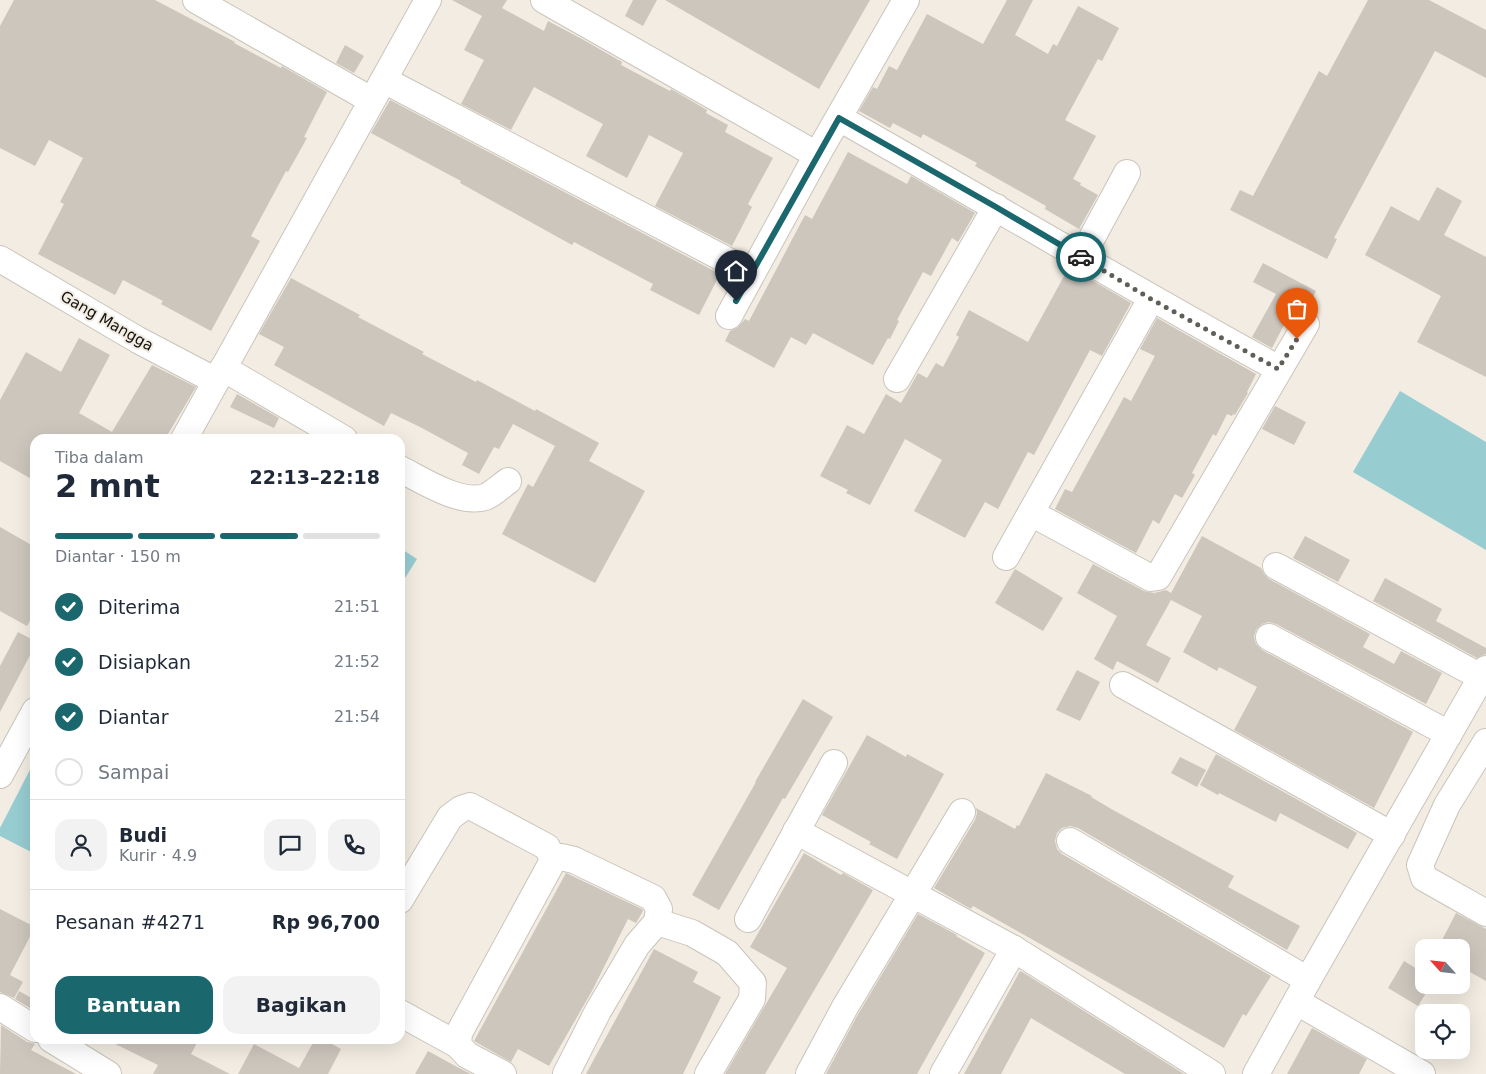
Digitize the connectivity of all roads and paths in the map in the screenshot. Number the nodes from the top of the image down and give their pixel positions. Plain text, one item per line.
1 (196, 0) edge
2 (428, 0) edge
3 (544, 0) edge
4 (906, 0) edge
5 (378, 90) junction
6 (839, 118) junction
7 (817, 155) junction
8 (1128, 173) dead end
9 (996, 207) junction
10 (1081, 258) junction
11 (0, 259) edge
12 (751, 273) junction
13 (1151, 299) junction
14 (729, 316) dead end
15 (1306, 324) dead end
16 (1278, 369) junction
17 (220, 374) junction
18 (897, 379) dead end
19 (187, 434) edge
20 (334, 434) edge
21 (405, 472) edge
22 (508, 481) dead end
23 (1031, 513) junction
24 (1006, 557) dead end
25 (1276, 566) dead end
26 (1269, 637) dead end
27 (1484, 674) edge
28 (1123, 685) dead end
29 (30, 720) edge
30 (1449, 734) junction
31 (1486, 742) edge
32 (834, 763) dead end
33 (0, 775) edge
34 (962, 812) dead end
35 (796, 831) junction
36 (1392, 835) junction
37 (1070, 841) dead end
38 (553, 859) junction
39 (405, 892) edge
40 (912, 895) junction
41 (1486, 913) edge
42 (748, 919) dead end
43 (657, 922) junction
44 (1014, 949) junction
45 (1302, 991) junction
46 (0, 1007) edge
47 (405, 1017) edge
48 (30, 1026) edge
49 (59, 1044) edge
50 (458, 1045) junction
51 (108, 1074) edge
52 (503, 1074) edge
53 (566, 1074) edge
54 (708, 1074) edge
55 (808, 1074) edge
56 (943, 1074) edge
57 (1212, 1074) edge
58 (1256, 1074) edge
59 (1422, 1074) edge

1 - 5 street
2 - 5 street
3 - 7 street
4 - 6 street
5 - 12 street
5 - 17 street
6 - 7 street
6 - 9 street
7 - 12 street
8 - 10 street
9 - 10 street
9 - 18 street
10 - 13 street
11 - 17 street, Gang Mangga
12 - 14 street
13 - 16 street
13 - 23 street
15 - 16 street
16 - 23 street
17 - 19 street
17 - 20 street, Gang Mangga
21 - 22 street
23 - 24 street
25 - 27 street
26 - 30 street
27 - 30 street
28 - 36 street
29 - 33 street
30 - 36 street
31 - 41 street
32 - 35 street
34 - 40 street
35 - 40 street
35 - 42 street
36 - 45 street
37 - 45 street
38 - 39 street
38 - 43 street
38 - 50 street
40 - 44 street
40 - 55 street
43 - 53 street
43 - 54 street
44 - 56 street
44 - 57 street
45 - 58 street
45 - 59 street
46 - 48 street
47 - 50 street
49 - 51 street
50 - 52 street

